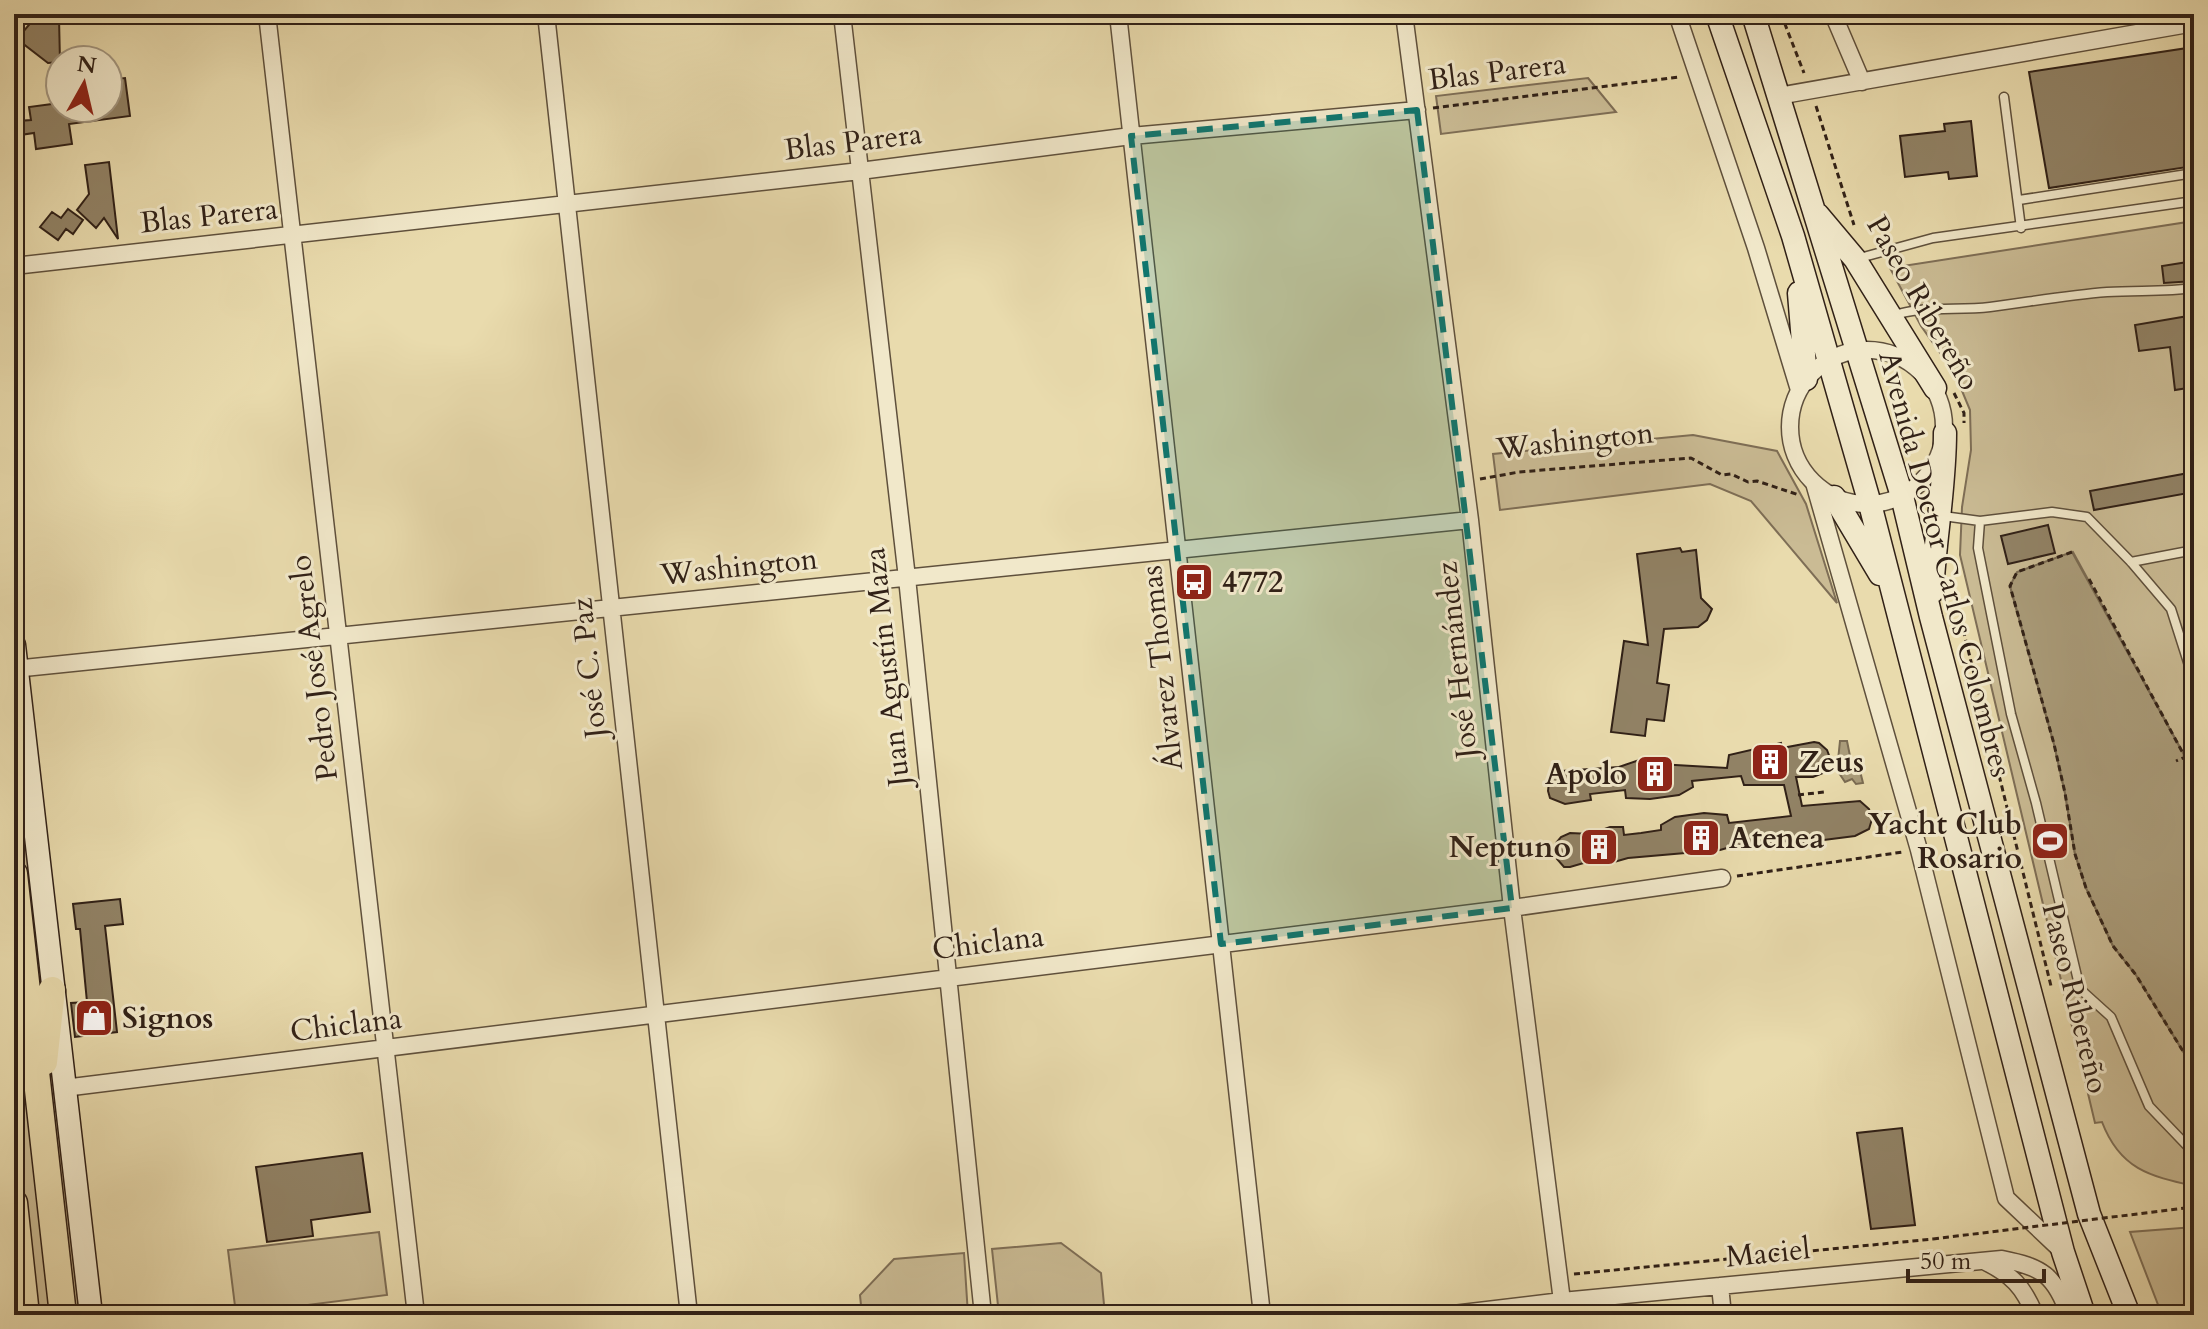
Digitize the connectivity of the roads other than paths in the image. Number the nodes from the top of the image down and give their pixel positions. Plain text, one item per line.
1 (267, 14) edge
2 (546, 14) edge
3 (842, 14) edge
4 (1118, 14) edge
5 (1404, 14) edge
6 (1677, 14) edge
7 (1717, 14) edge
8 (1753, 14) edge
9 (1833, 14) edge
10 (2159, 22) edge
11 (2194, 23) edge
12 (1862, 82) junction
13 (1778, 96) junction
14 (2004, 97) dead end
15 (1417, 110) junction
16 (1131, 136) junction
17 (860, 171) junction
18 (2194, 173) edge
19 (2019, 200) junction
20 (2194, 201) edge
21 (566, 203) junction
22 (1810, 204) junction
23 (2021, 228) junction
24 (292, 235) junction
25 (1793, 236) junction
26 (1863, 257) junction
27 (14, 266) edge
28 (2194, 288) edge
29 (1891, 316) junction
30 (1855, 350) junction
31 (1829, 359) junction
32 (1803, 384) junction
33 (1942, 387) junction
34 (1954, 429) junction
35 (1809, 490) junction
36 (1902, 496) junction
37 (1834, 497) junction
38 (1870, 504) junction
39 (1938, 516) junction
40 (1470, 520) junction
41 (1980, 521) junction
42 (2194, 550) edge
43 (1177, 551) junction
44 (2131, 562) junction
45 (907, 578) junction
46 (1895, 599) junction
47 (611, 608) junction
48 (1931, 617) junction
49 (338, 636) junction
50 (14, 645) edge
51 (16, 669) edge
52 (2194, 681) edge
53 (14, 874) edge
54 (1722, 878) road end
55 (1512, 908) junction
56 (1221, 944) junction
57 (946, 976) junction
58 (52, 990) junction
59 (655, 1015) junction
60 (385, 1048) junction
61 (64, 1088) junction
62 (39, 1113) junction
63 (2194, 1153) edge
64 (14, 1203) edge
65 (2063, 1252) junction
66 (1983, 1260) junction
67 (1720, 1286) junction
68 (1562, 1301) junction
69 (26, 1315) edge
70 (63, 1315) edge
71 (91, 1315) edge
72 (416, 1315) edge
73 (689, 1315) edge
74 (983, 1315) edge
75 (1262, 1315) edge
76 (1445, 1315) edge
77 (1723, 1315) edge
78 (2035, 1315) edge
79 (2069, 1315) edge
80 (2084, 1315) edge
81 (2129, 1315) edge

1 - 24 street, Pedro José Agrelo
2 - 21 street, José C. Paz
3 - 17 street, Juan Agustín Maza
4 - 16 street, Álvarez Thomas
5 - 15 street, José Hernández
6 - 32 street
7 - 25 main road, Avenida Doctor Carlos Colombres
8 - 13 main road, Avenida Doctor Carlos Colombres
9 - 12 street
10 - 11 street
10 - 12 street
12 - 13 street
13 - 22 main road, Avenida Doctor Carlos Colombres
14 - 19 lane
15 - 16 street, Blas Parera
15 - 40 street, José Hernández
16 - 17 street, Blas Parera
16 - 43 street, Álvarez Thomas
17 - 21 street, Blas Parera
17 - 45 street, Juan Agustín Maza
18 - 19 lane
19 - 23 lane
20 - 23 lane
21 - 24 street, Blas Parera
21 - 47 street, José C. Paz
22 - 26 main road
22 - 30 main road, Avenida Doctor Carlos Colombres
23 - 26 lane
24 - 27 street, Blas Parera
24 - 49 street, Pedro José Agrelo
25 - 31 main road, Avenida Doctor Carlos Colombres
25 - 32 main road
26 - 29 main road
28 - 29 lane
29 - 33 main road
30 - 31 street
30 - 33 street
30 - 36 main road, Avenida Doctor Carlos Colombres
31 - 32 street
31 - 38 main road, Avenida Doctor Carlos Colombres
32 - 35 street
33 - 34 street
34 - 36 street
34 - 39 main road
35 - 37 street
35 - 65 street
36 - 38 street
36 - 48 main road, Avenida Doctor Carlos Colombres
37 - 38 street
37 - 46 main road
38 - 46 main road, Avenida Doctor Carlos Colombres
39 - 41 lane
39 - 48 main road
40 - 43 street, Washington
40 - 55 street, José Hernández
41 - 44 lane
41 - 63 lane
42 - 44 lane
43 - 45 street, Washington
43 - 56 street, Álvarez Thomas
44 - 52 lane
45 - 47 street, Washington
45 - 57 street, Juan Agustín Maza
46 - 65 main road, Avenida Doctor Carlos Colombres
47 - 49 street, Washington
47 - 59 street, José C. Paz
48 - 81 main road, Avenida Doctor Carlos Colombres
49 - 51 street, Washington
49 - 60 street, Pedro José Agrelo
50 - 51 main road
51 - 58 main road
53 - 62 main road
54 - 55 street, Chiclana
55 - 56 street, Chiclana
55 - 68 street, José Hernández
56 - 57 street, Chiclana
56 - 75 street, Álvarez Thomas
57 - 59 street, Chiclana
57 - 74 street, Juan Agustín Maza
58 - 61 main road
58 - 62 main road
59 - 60 street, Chiclana
59 - 73 street, José C. Paz
60 - 61 street, Chiclana
60 - 72 street, Pedro José Agrelo
61 - 71 main road
62 - 70 main road
64 - 69 main road
65 - 80 main road, Avenida Doctor Carlos Colombres
66 - 67 street, Maciel
66 - 78 street
66 - 79 street, Maciel
67 - 68 street, Maciel
67 - 77 street
68 - 76 street, Maciel

